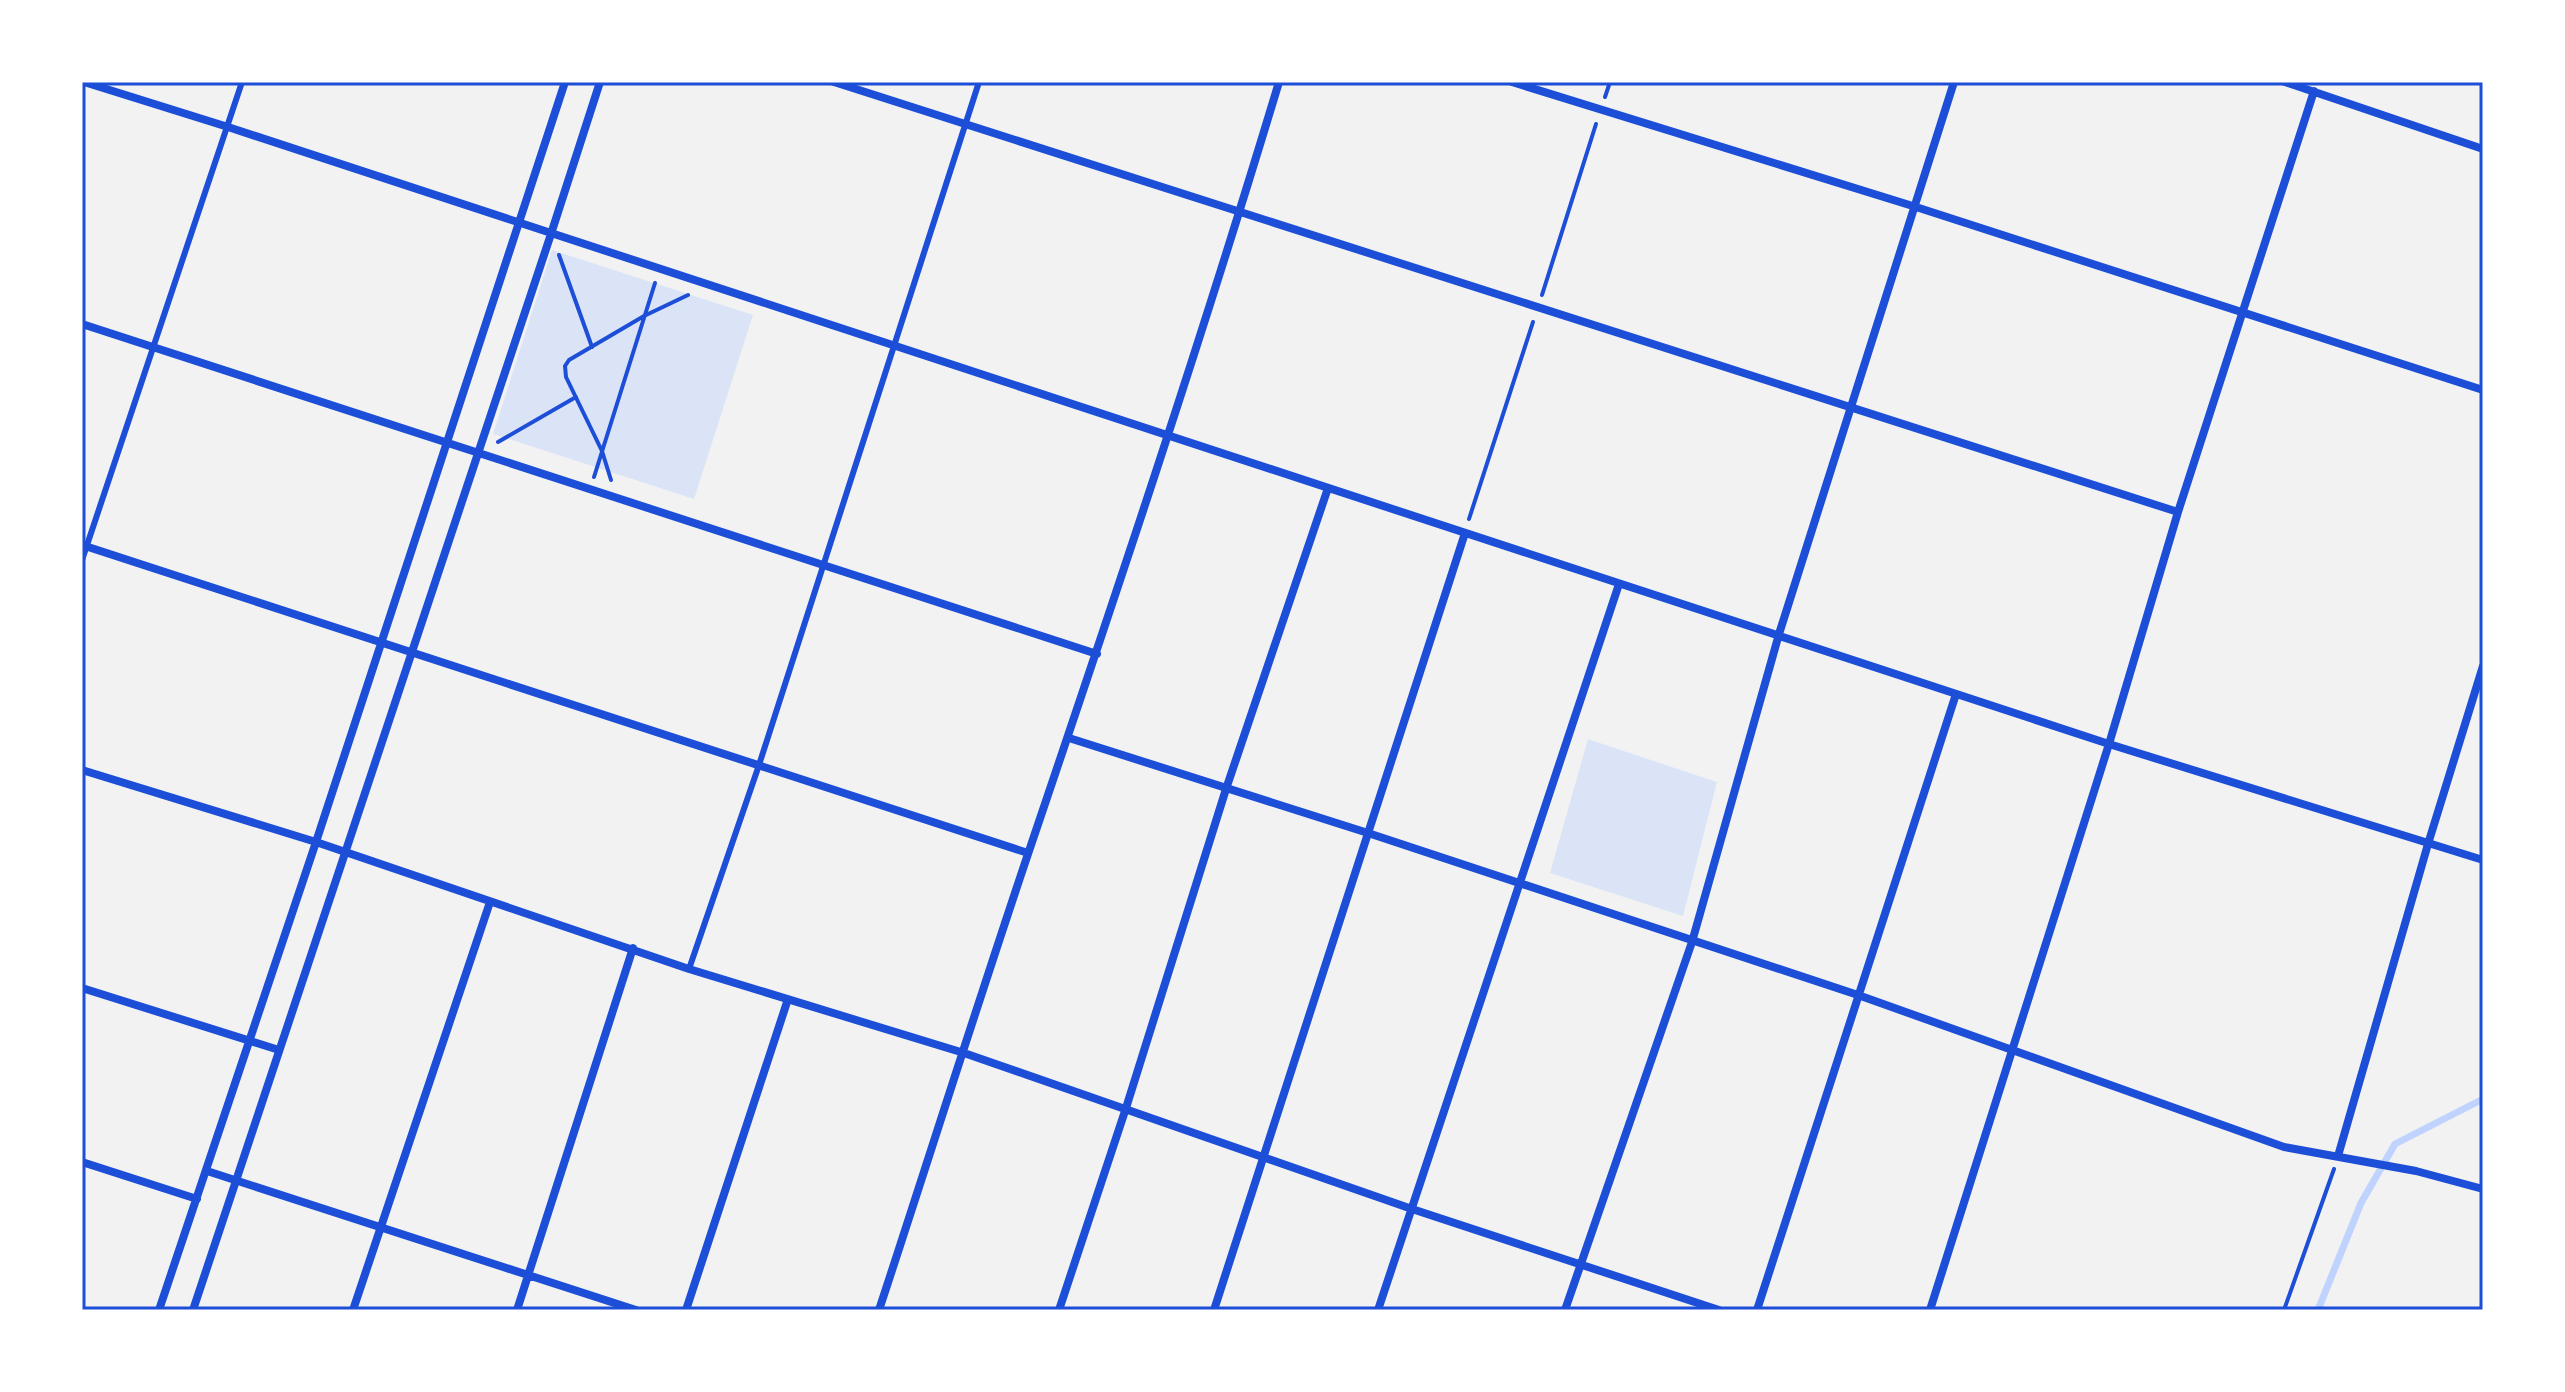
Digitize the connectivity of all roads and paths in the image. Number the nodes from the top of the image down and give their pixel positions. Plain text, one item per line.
1 (84, 82) edge
2 (242, 82) edge
3 (565, 82) edge
4 (600, 82) edge
5 (834, 82) edge
6 (979, 82) edge
7 (1279, 82) edge
8 (1512, 82) edge
9 (1954, 82) edge
10 (2285, 82) edge
11 (2314, 91) junction
12 (965, 124) junction
13 (228, 127) junction
14 (2483, 149) edge
15 (1916, 207) junction
16 (1240, 212) junction
17 (518, 223) junction
18 (551, 234) junction
19 (660, 269) junction
20 (708, 285) junction
21 (2244, 312) junction
22 (644, 316) junction
23 (82, 324) edge
24 (893, 346) junction
25 (592, 347) junction
26 (154, 348) junction
27 (2483, 390) edge
28 (576, 397) junction
29 (1851, 408) junction
30 (1166, 436) junction
31 (447, 443) junction
32 (602, 451) junction
33 (478, 453) junction
34 (1328, 488) junction
35 (589, 489) junction
36 (616, 498) junction
37 (2178, 512) junction
38 (1465, 533) junction
39 (84, 545) edge
40 (82, 560) edge
41 (823, 565) junction
42 (1619, 584) junction
43 (1779, 634) junction
44 (381, 642) junction
45 (411, 652) junction
46 (1097, 654) junction
47 (2483, 666) edge
48 (1956, 694) junction
49 (1069, 738) junction
50 (2109, 744) junction
51 (759, 765) junction
52 (82, 770) edge
53 (1226, 789) junction
54 (1368, 833) junction
55 (316, 842) junction
56 (2428, 844) junction
57 (344, 853) junction
58 (1028, 853) junction
59 (2483, 860) edge
60 (1520, 884) junction
61 (490, 902) junction
62 (1692, 942) junction
63 (633, 948) junction
64 (689, 969) junction
65 (82, 988) edge
66 (1858, 995) junction
67 (788, 999) junction
68 (249, 1039) junction
69 (279, 1050) junction
70 (2012, 1052) junction
71 (964, 1053) junction
72 (1126, 1108) junction
73 (1265, 1156) junction
74 (2338, 1156) junction
75 (82, 1162) edge
76 (207, 1171) junction
77 (237, 1180) junction
78 (2483, 1189) edge
79 (197, 1199) junction
80 (1412, 1209) junction
81 (381, 1227) junction
82 (1579, 1266) junction
83 (528, 1275) junction
84 (159, 1310) edge
85 (193, 1310) edge
86 (353, 1310) edge
87 (517, 1310) edge
88 (636, 1310) edge
89 (686, 1310) edge
90 (879, 1310) edge
91 (1059, 1310) edge
92 (1214, 1310) edge
93 (1378, 1310) edge
94 (1565, 1310) edge
95 (1719, 1310) edge
96 (1757, 1310) edge
97 (1930, 1310) edge
98 (2284, 1310) edge

1 - 13 street
2 - 13 lane
3 - 17 street
4 - 18 street
5 - 12 street
6 - 12 lane
7 - 16 street
8 - 15 street
9 - 15 street
10 - 11 street
11 - 14 street
11 - 21 street
12 - 16 street
12 - 24 lane
13 - 17 street
13 - 26 lane
15 - 21 street
15 - 29 street
16 - 29 street
16 - 30 street
17 - 18 street
17 - 31 street
18 - 19 street
18 - 25 path
18 - 33 street
19 - 20 street
19 - 22 path
20 - 22 path
20 - 24 street
21 - 27 street
21 - 37 street
22 - 25 path
22 - 32 path
23 - 26 street
24 - 30 street
24 - 41 lane
25 - 28 path
26 - 31 street
26 - 39 lane
28 - 32 path
28 - 33 path
29 - 37 street
29 - 43 street
30 - 34 street
30 - 46 street
31 - 33 street
31 - 44 street
32 - 35 path
32 - 36 path
33 - 35 street
33 - 45 street
34 - 38 street
34 - 53 street
35 - 36 street
36 - 41 street
37 - 50 street
38 - 42 street
38 - 54 street
39 - 40 lane
39 - 44 street
41 - 46 street
41 - 51 lane
42 - 43 street
42 - 60 street
43 - 48 street
43 - 62 street
44 - 45 street
44 - 55 street
45 - 51 street
45 - 57 street
46 - 49 street
47 - 56 street
48 - 50 street
48 - 66 street
49 - 53 street
49 - 58 street
50 - 56 street
50 - 70 street
51 - 58 street
51 - 64 lane
52 - 55 street
53 - 54 street
53 - 72 street
54 - 60 street
54 - 73 street
55 - 57 street
55 - 68 street
56 - 59 street
56 - 74 street
57 - 61 street
57 - 69 street
58 - 71 street
60 - 62 street
60 - 80 street
61 - 63 street
61 - 81 street
62 - 66 street
62 - 82 street
63 - 64 street
63 - 83 street
64 - 67 street
65 - 68 street
66 - 70 street
66 - 96 street
67 - 71 street
67 - 89 street
68 - 69 street
68 - 76 street
69 - 77 street
70 - 74 street
70 - 97 street
71 - 72 street
71 - 90 street
72 - 73 street
72 - 91 street
73 - 80 street
73 - 92 street
74 - 78 street
74 - 98 path
75 - 79 street
76 - 77 street
76 - 79 street
77 - 81 street
77 - 85 street
79 - 84 street
80 - 82 street
80 - 93 street
81 - 83 street
81 - 86 street
82 - 94 street
82 - 95 street
83 - 87 street
83 - 88 street

